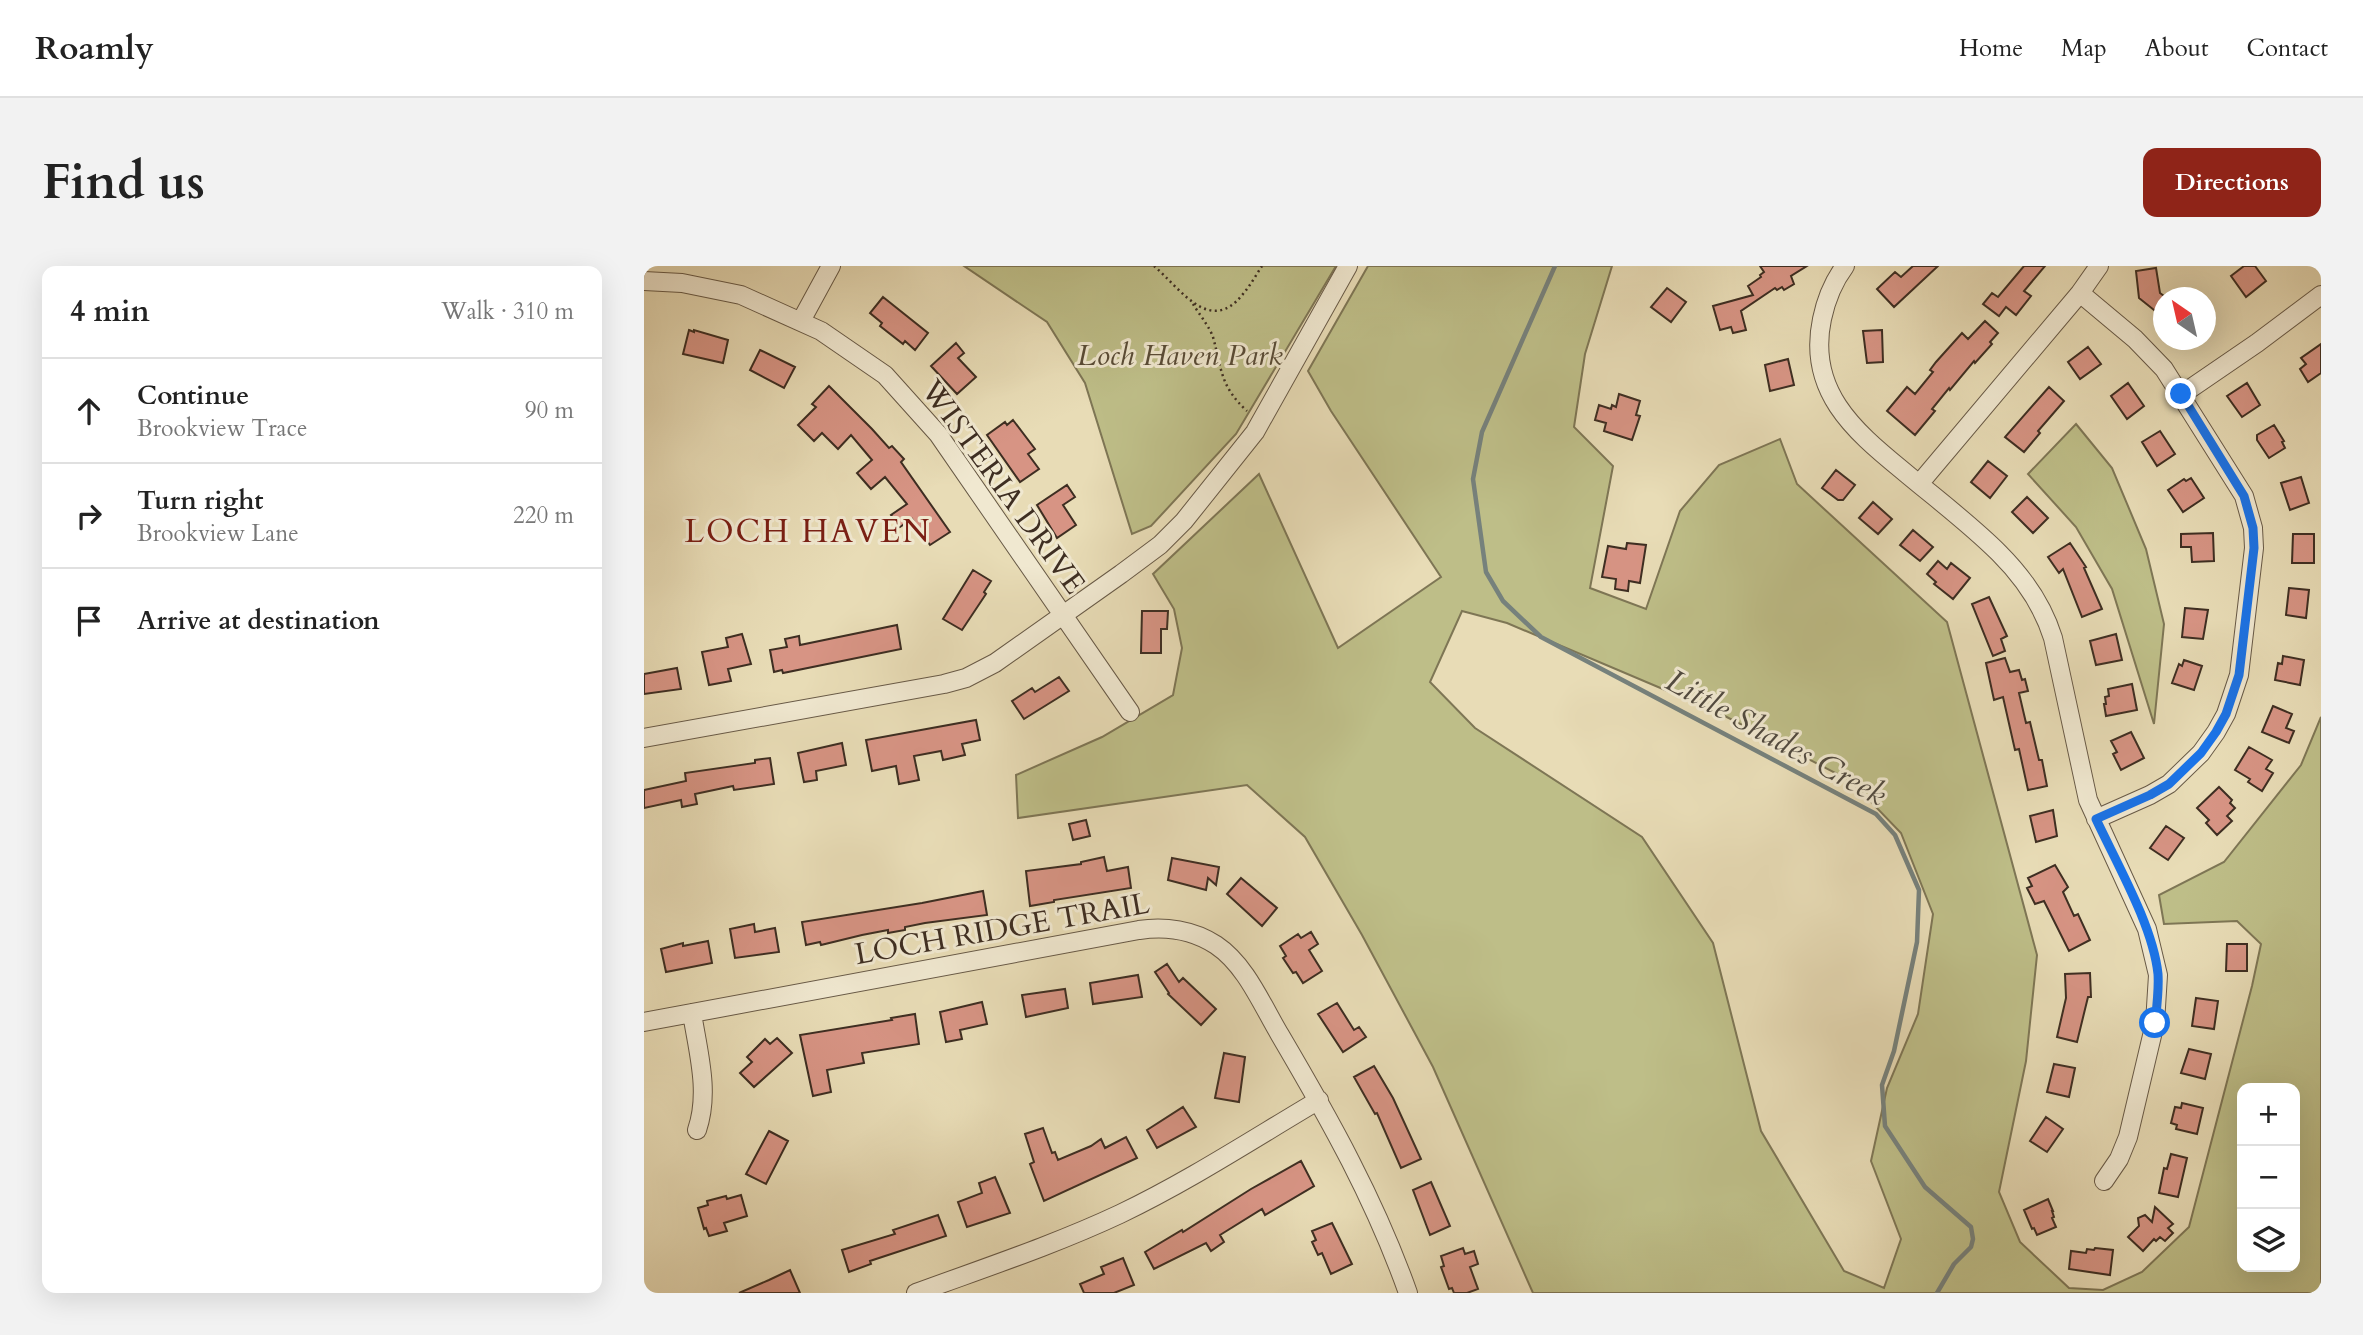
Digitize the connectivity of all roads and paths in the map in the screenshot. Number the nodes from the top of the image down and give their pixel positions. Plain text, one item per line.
1 (831, 266) edge
2 (1154, 266) edge
3 (1262, 266) edge
4 (1348, 266) edge
5 (1845, 266) edge
6 (2099, 266) edge
7 (644, 281) edge
8 (2080, 293) junction
9 (2321, 295) edge
10 (1192, 303) junction
11 (801, 321) junction
12 (2181, 394) junction
13 (1262, 419) junction
14 (1919, 484) junction
15 (1062, 615) junction
16 (1130, 712) dead end
17 (644, 738) edge
18 (2096, 819) junction
19 (692, 1013) junction
20 (644, 1022) edge
21 (1319, 1100) junction
22 (697, 1130) dead end
23 (2105, 1181) dead end
24 (916, 1293) edge
25 (1408, 1293) edge

1 - 11 street
2 - 10 path
3 - 10 path
4 - 13 street
5 - 14 street
6 - 8 street
7 - 11 street, WISTERIA DRIVE
8 - 12 street
8 - 14 street
9 - 12 street
10 - 13 path
11 - 15 street, WISTERIA DRIVE
12 - 18 street
13 - 15 street
14 - 18 street
15 - 16 street, WISTERIA DRIVE
15 - 17 street
18 - 23 street
19 - 20 street, LOCH RIDGE TRAIL
19 - 21 street, LOCH RIDGE TRAIL
19 - 22 street
21 - 24 street
21 - 25 street, LOCH RIDGE TRAIL

